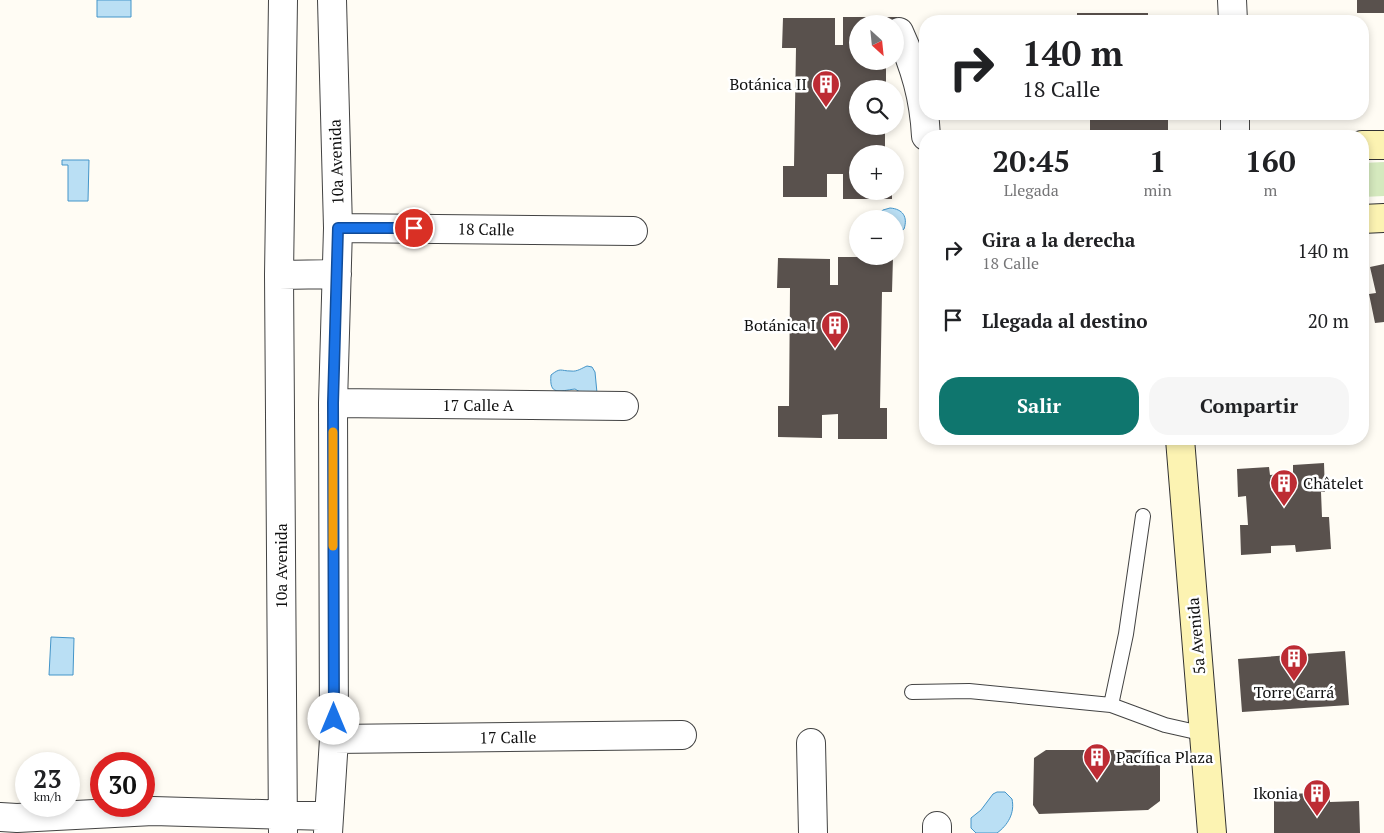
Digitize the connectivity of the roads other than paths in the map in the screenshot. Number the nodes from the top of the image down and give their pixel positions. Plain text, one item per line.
1 (283, 0) edge
2 (332, 0) edge
3 (1232, 0) edge
4 (1233, 15) edge
5 (904, 45) edge
6 (919, 86) edge
7 (1369, 145) edge
8 (1384, 145) edge
9 (1384, 218) edge
10 (1369, 219) edge
11 (338, 228) junction
12 (633, 231) dead end
13 (336, 274) junction
14 (279, 275) junction
15 (333, 403) junction
16 (624, 406) dead end
17 (1181, 445) edge
18 (1143, 516) dead end
19 (912, 692) dead end
20 (1111, 706) junction
21 (1205, 734) junction
22 (682, 735) dead end
23 (334, 739) junction
24 (811, 743) dead end
25 (11, 822) edge
26 (283, 824) edge
27 (329, 825) edge
28 (813, 833) edge
29 (1212, 833) edge

1 - 14 street, 10a Avenida
2 - 11 street, 10a Avenida
3 - 4 street
5 - 6 street
7 - 8 street
9 - 10 street
11 - 12 street, 18 Calle
11 - 13 street, 10a Avenida
13 - 14 street
13 - 15 street, 10a Avenida
14 - 26 street, 10a Avenida
15 - 16 street, 17 Calle A
15 - 23 street, 10a Avenida
17 - 21 street, 5a Avenida
18 - 20 lane
19 - 20 lane
20 - 21 lane
21 - 29 street, 5a Avenida
22 - 23 street, 17 Calle
23 - 27 street, 10a Avenida
24 - 28 street
25 - 26 street
26 - 27 street

